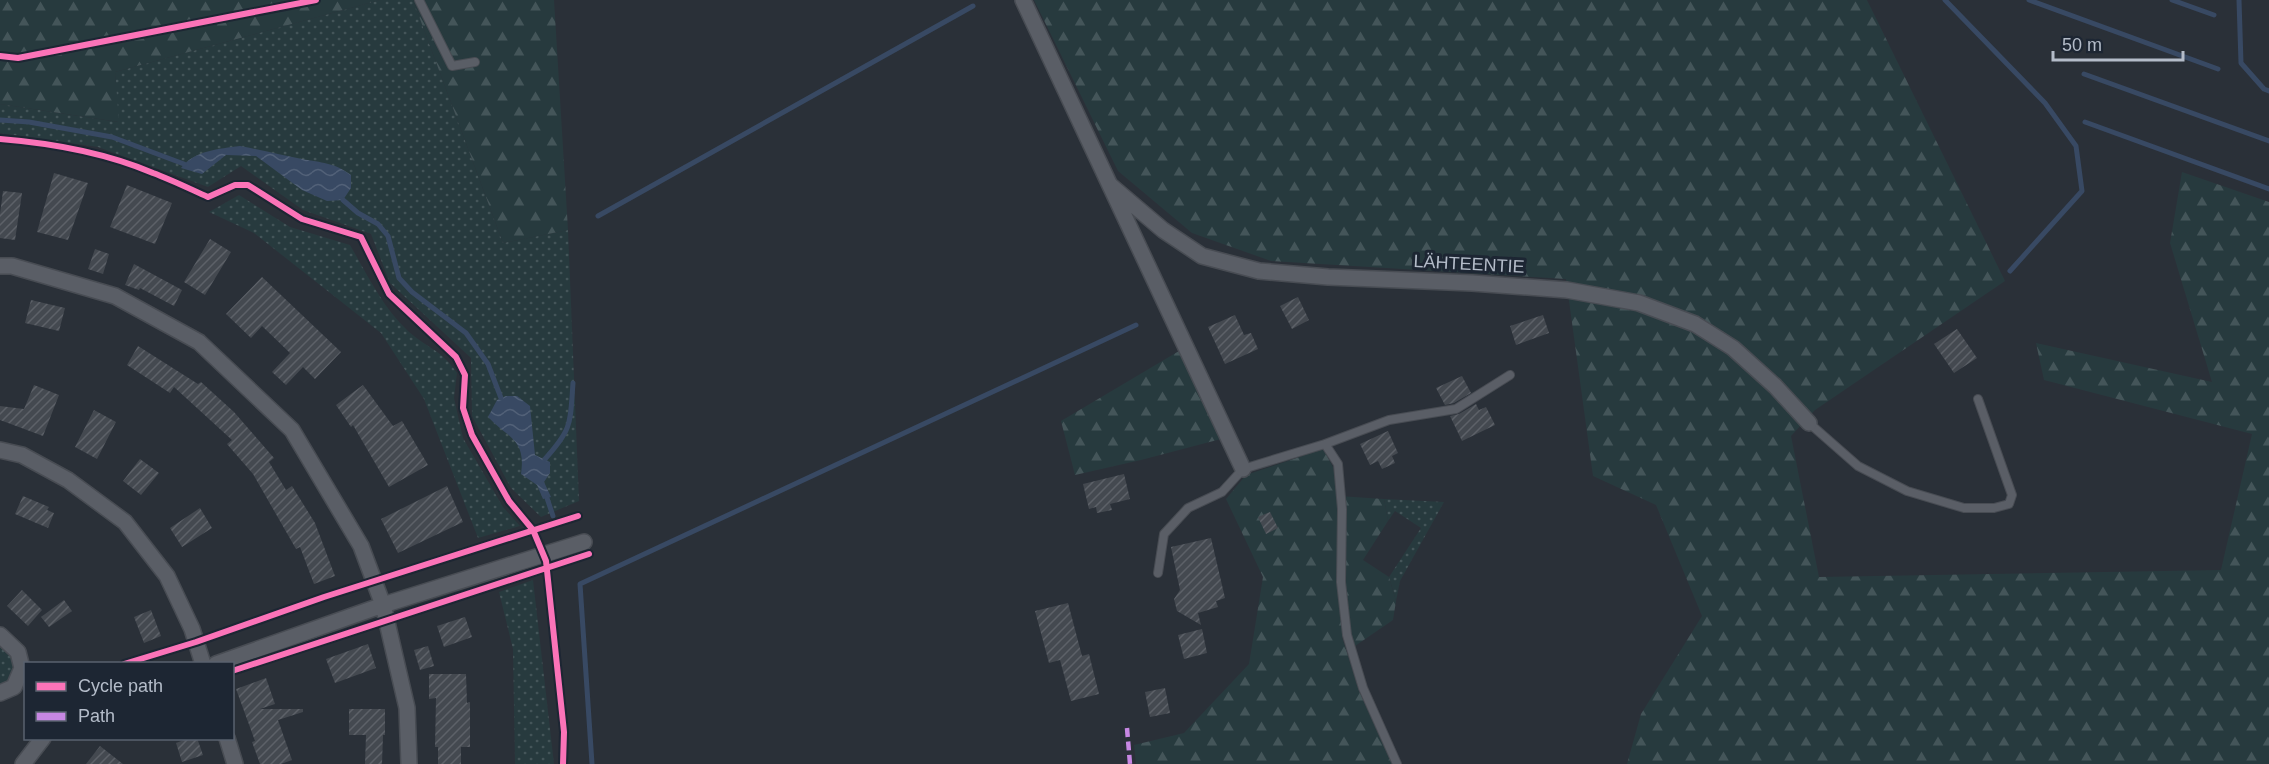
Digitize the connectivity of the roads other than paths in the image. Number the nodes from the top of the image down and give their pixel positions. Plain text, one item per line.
1 (419, 0) edge
2 (1023, 0) edge
3 (475, 62) dead end
4 (1110, 185) junction
5 (0, 266) edge
6 (1510, 375) dead end
7 (1978, 399) dead end
8 (1809, 423) joint
9 (1325, 444) junction
10 (0, 450) edge
11 (1243, 469) junction
12 (584, 542) dead end
13 (1158, 573) dead end
14 (383, 605) junction
15 (0, 635) edge
16 (203, 662) edge
17 (219, 662) edge
18 (0, 693) edge
19 (41, 740) edge
20 (228, 740) edge
21 (23, 764) edge
22 (235, 764) edge
23 (408, 764) edge
24 (1397, 764) edge

1 - 3 lane
2 - 4 street, LÄHTEENTIE
4 - 8 street, LÄHTEENTIE
4 - 11 street, LÄHTEENTIE
5 - 14 street
6 - 9 lane
7 - 8 lane
9 - 11 lane
9 - 24 lane
10 - 16 street
11 - 13 lane
12 - 14 street
14 - 17 street
14 - 23 street
15 - 18 street
19 - 21 street
20 - 22 street

